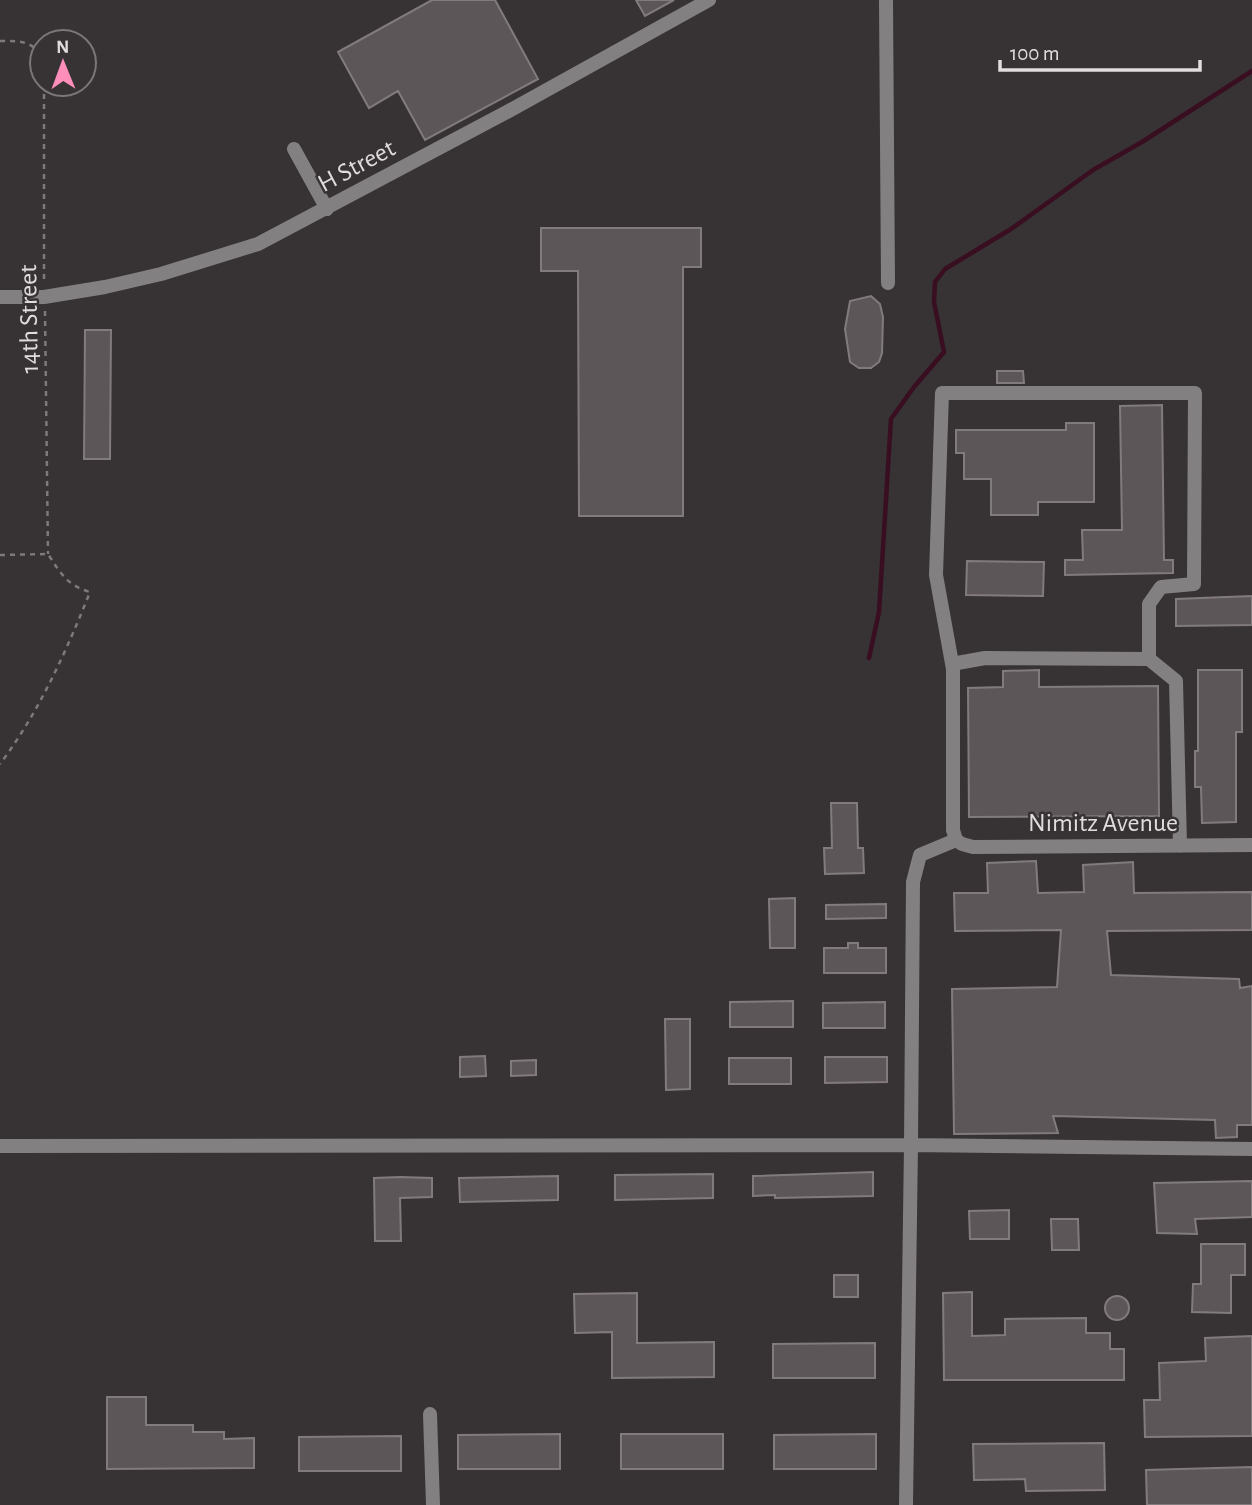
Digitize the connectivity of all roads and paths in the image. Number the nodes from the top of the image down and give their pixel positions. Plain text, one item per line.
1 (709, 0) edge
2 (886, 0) edge
3 (0, 41) edge
4 (28, 44) edge
5 (44, 98) edge
6 (294, 149) dead end
7 (327, 209) junction
8 (888, 283) dead end
9 (0, 297) edge
10 (44, 297) junction
11 (48, 554) junction
12 (0, 555) edge
13 (1149, 659) junction
14 (952, 664) junction
15 (0, 764) edge
16 (956, 840) junction
17 (1252, 845) edge
18 (1180, 846) junction
19 (911, 1145) junction
20 (0, 1146) edge
21 (1252, 1149) edge
22 (430, 1414) dead end
23 (433, 1505) edge
24 (906, 1505) edge

1 - 7 street, H Street
2 - 8 street
3 - 4 path
5 - 10 path, 14th Street
6 - 7 street
7 - 10 street, H Street
9 - 10 street, H Street
10 - 11 path, 14th Street
11 - 12 path
11 - 15 path
13 - 14 street
13 - 14 street
13 - 18 street
14 - 16 street
16 - 18 street, Nimitz Avenue
16 - 19 street
17 - 18 street, Nimitz Avenue
19 - 20 street
19 - 21 street
19 - 24 street
22 - 23 street

